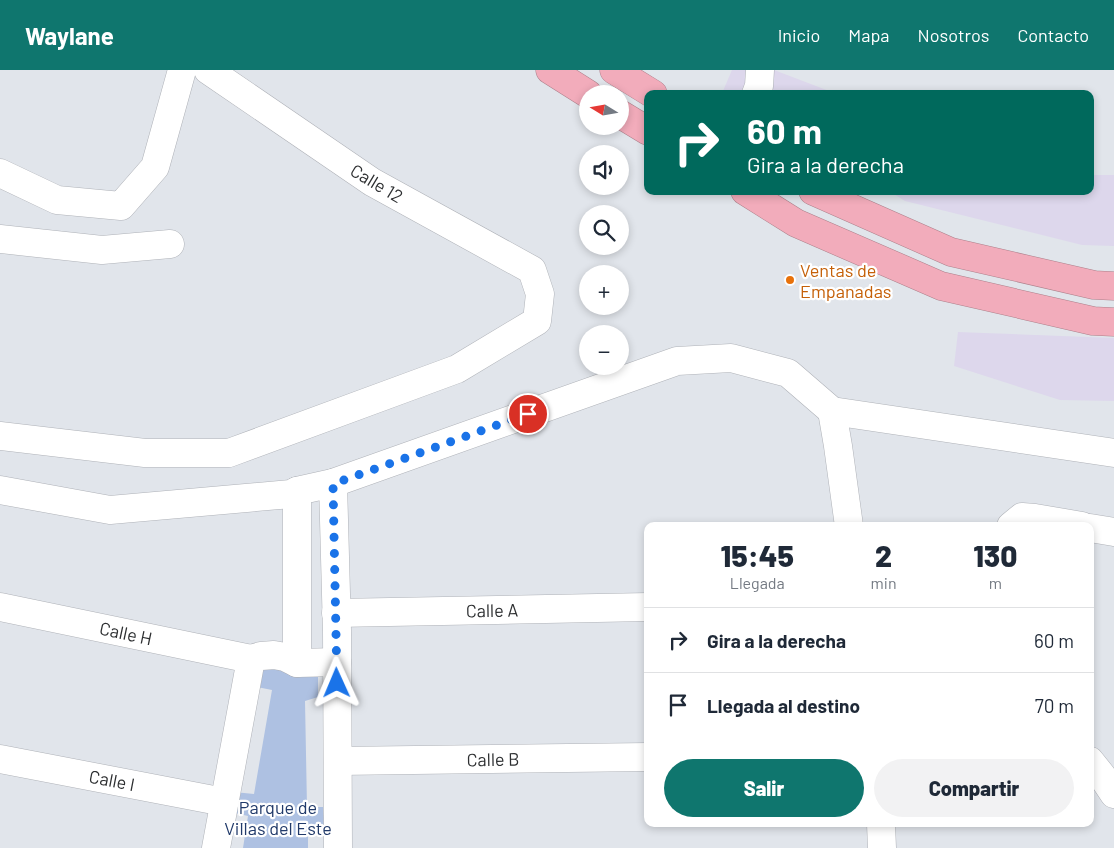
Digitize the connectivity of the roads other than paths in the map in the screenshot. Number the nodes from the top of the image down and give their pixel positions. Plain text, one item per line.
1 (182, 70) edge
2 (208, 70) edge
3 (550, 70) edge
4 (614, 70) edge
5 (760, 70) edge
6 (579, 88) edge
7 (646, 90) edge
8 (758, 90) edge
9 (629, 119) edge
10 (644, 129) edge
11 (0, 173) edge
12 (752, 195) edge
13 (822, 195) edge
14 (0, 239) edge
15 (170, 244) dead end
16 (1114, 286) edge
17 (1114, 322) edge
18 (832, 411) junction
19 (0, 436) edge
20 (1114, 454) edge
21 (333, 484) junction
22 (0, 490) edge
23 (298, 491) junction
24 (848, 522) edge
25 (1016, 522) edge
26 (1058, 522) edge
27 (1094, 529) edge
28 (1114, 532) edge
29 (644, 606) edge
30 (0, 607) edge
31 (336, 614) junction
32 (251, 659) junction
33 (297, 663) junction
34 (337, 664) junction
35 (644, 757) edge
36 (0, 759) edge
37 (338, 761) junction
38 (1094, 766) edge
39 (1114, 794) edge
40 (224, 802) junction
41 (881, 827) edge
42 (216, 848) edge
43 (338, 848) edge
44 (882, 848) edge

1 - 11 street
2 - 19 street, Calle 12
3 - 6 highway
4 - 7 highway
5 - 8 street
9 - 10 highway
12 - 17 highway
13 - 16 highway
14 - 15 street
18 - 20 street
18 - 21 street
18 - 24 street
21 - 23 street
21 - 31 street
22 - 23 street
23 - 33 street
25 - 26 street
27 - 28 street
29 - 31 street, Calle A
30 - 32 street, Calle H
31 - 34 street
32 - 33 street, Calle H
32 - 40 street
33 - 34 street, Calle H
34 - 37 street
35 - 37 street, Calle B
36 - 40 street, Calle I
37 - 43 street
38 - 39 street
40 - 42 street
41 - 44 street

